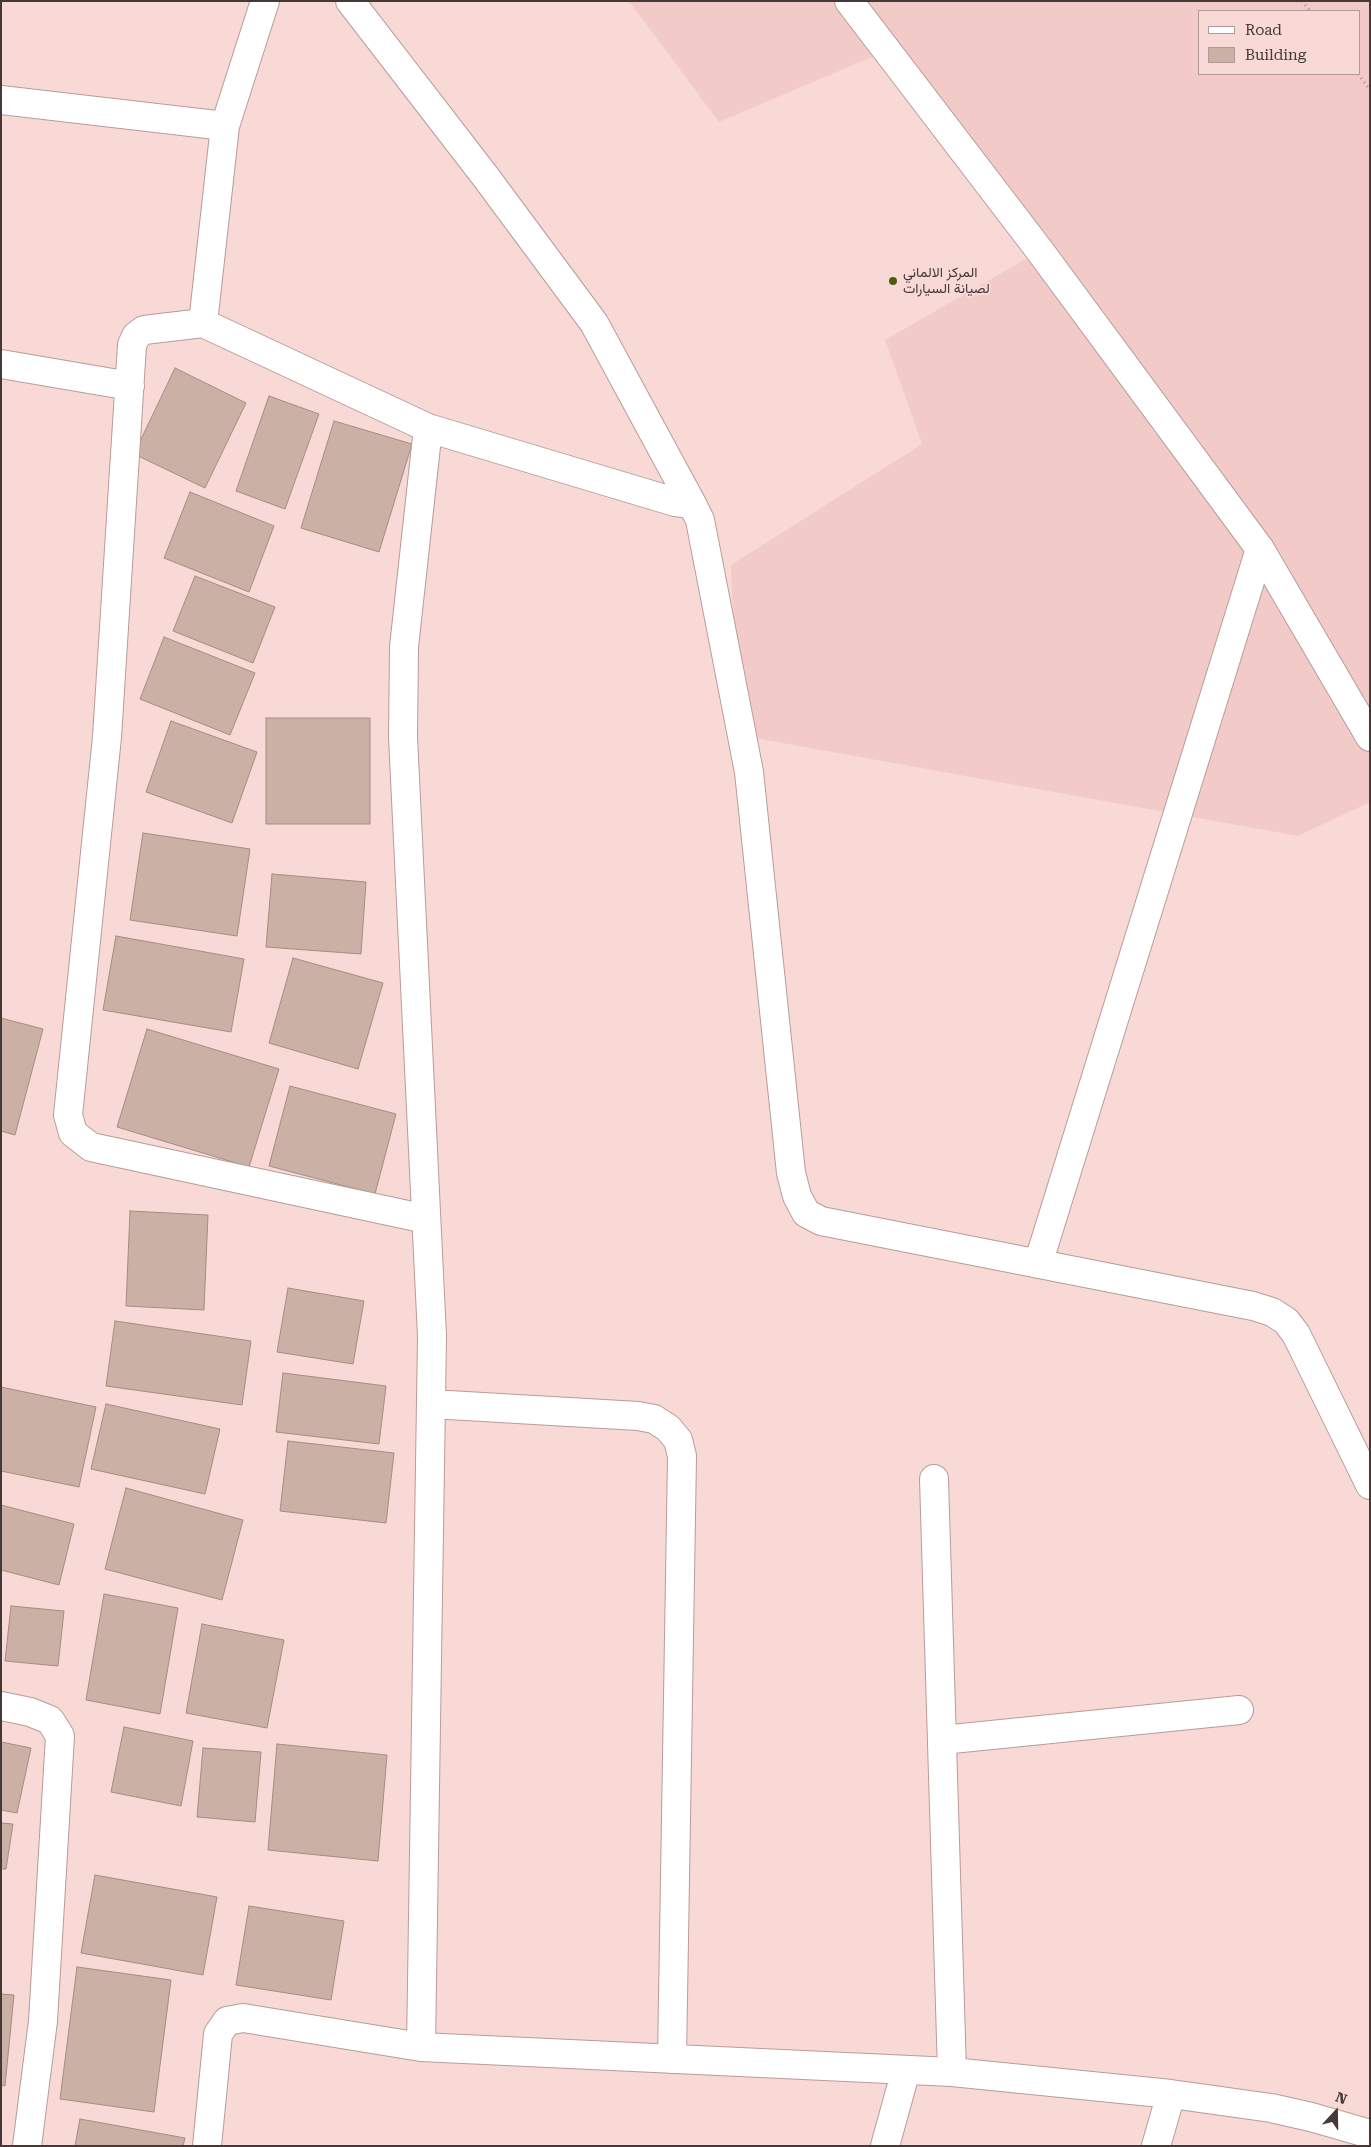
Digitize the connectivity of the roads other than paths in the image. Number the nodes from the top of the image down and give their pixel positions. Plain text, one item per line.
1 (265, 1) edge
2 (350, 1) edge
3 (849, 1) edge
4 (1, 100) edge
5 (225, 126) junction
6 (203, 323) junction
7 (1, 364) edge
8 (130, 386) junction
9 (428, 428) junction
10 (692, 504) junction
11 (1260, 549) junction
12 (1370, 737) edge
13 (426, 1219) junction
14 (1038, 1264) junction
15 (431, 1404) junction
16 (934, 1479) dead end
17 (1370, 1485) edge
18 (1, 1706) edge
19 (1239, 1710) dead end
20 (942, 1740) junction
21 (421, 2047) junction
22 (672, 2059) junction
23 (906, 2070) junction
24 (952, 2072) junction
25 (1171, 2094) junction
26 (1370, 2134) edge
27 (27, 2146) edge
28 (208, 2146) edge
29 (885, 2146) edge
30 (1156, 2146) edge

1 - 5 street
2 - 10 street
3 - 11 street
4 - 5 street
5 - 6 street
6 - 8 street
6 - 9 street
7 - 8 street
8 - 13 street
9 - 10 street
9 - 13 street
10 - 14 street
11 - 12 street
11 - 14 street
13 - 15 street
14 - 17 street
15 - 21 street
15 - 22 street
16 - 20 street
18 - 27 street
19 - 20 street
20 - 24 street
21 - 22 street
21 - 28 street
22 - 23 street
23 - 24 street
23 - 29 street
24 - 25 street
25 - 26 street
25 - 30 street

